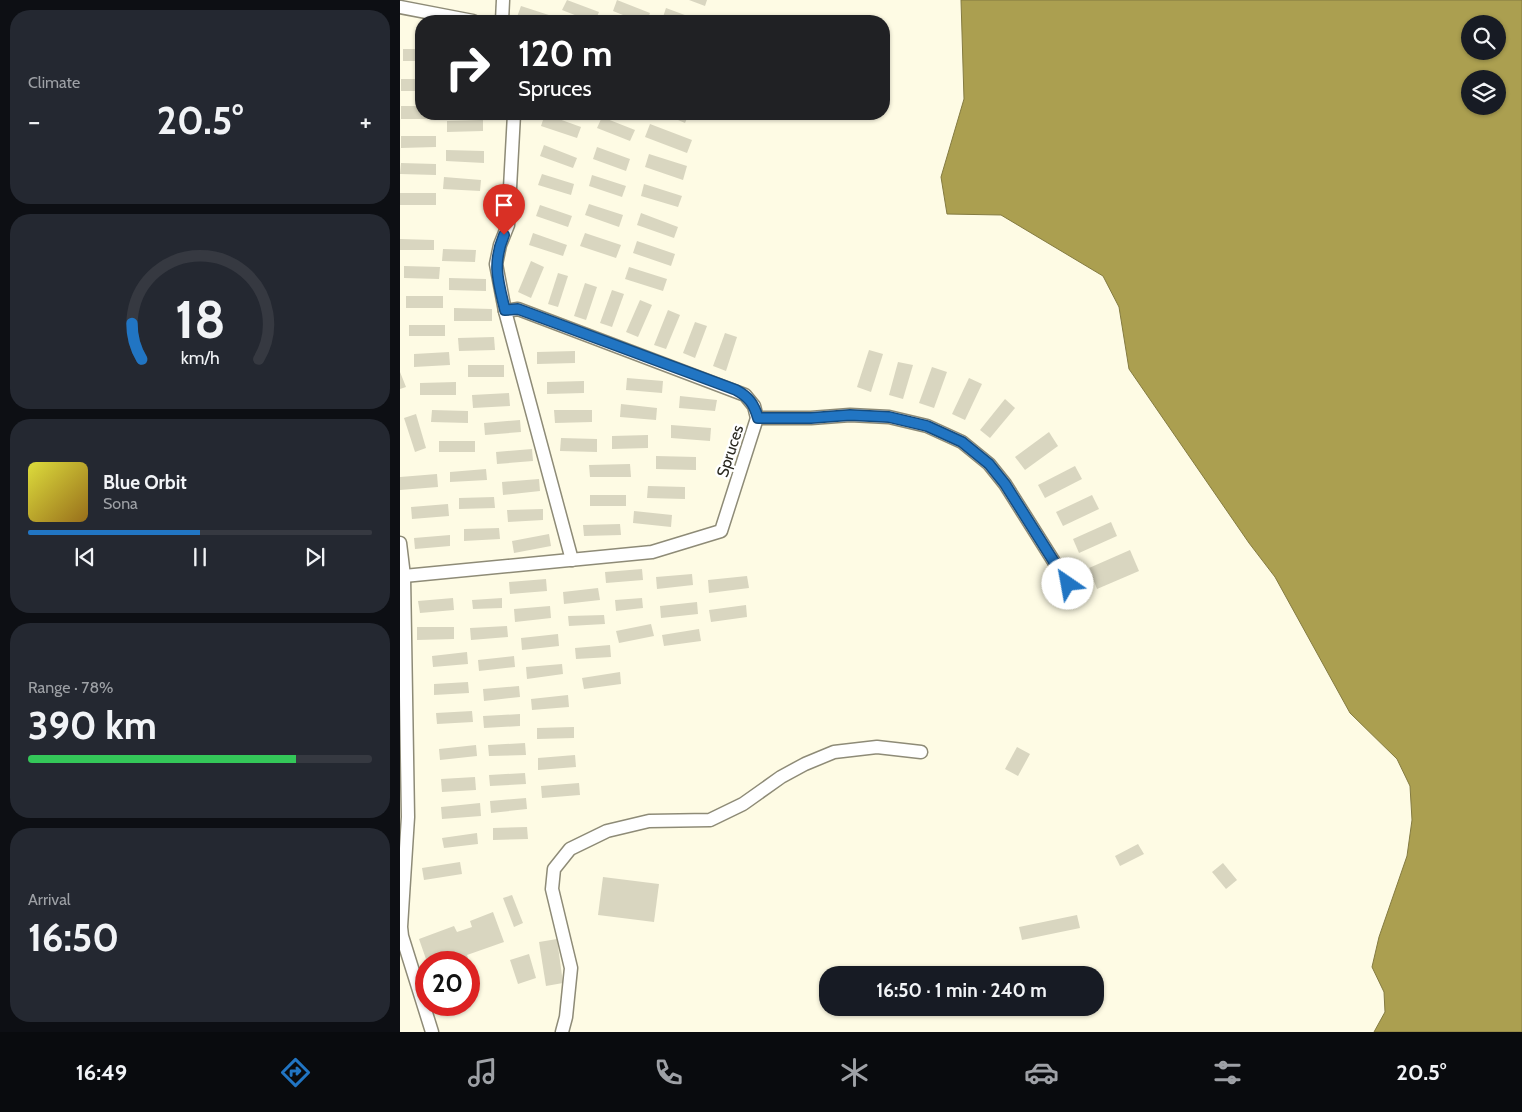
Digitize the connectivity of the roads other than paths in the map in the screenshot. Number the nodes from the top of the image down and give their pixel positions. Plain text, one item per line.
1 (503, 0) edge
2 (400, 7) edge
3 (442, 15) edge
4 (502, 15) edge
5 (514, 120) edge
6 (505, 310) junction
7 (758, 418) junction
8 (400, 543) edge
9 (572, 560) junction
10 (404, 576) junction
11 (1068, 584) dead end
12 (922, 752) dead end
13 (401, 888) edge
14 (432, 1032) edge
15 (562, 1032) edge

1 - 4 lane
2 - 3 lane
5 - 6 lane
6 - 7 lane, Spruces
6 - 9 lane
7 - 9 lane, Spruces
7 - 11 lane
8 - 10 lane
9 - 10 lane, Spruces
10 - 13 lane
12 - 15 lane
13 - 14 lane

